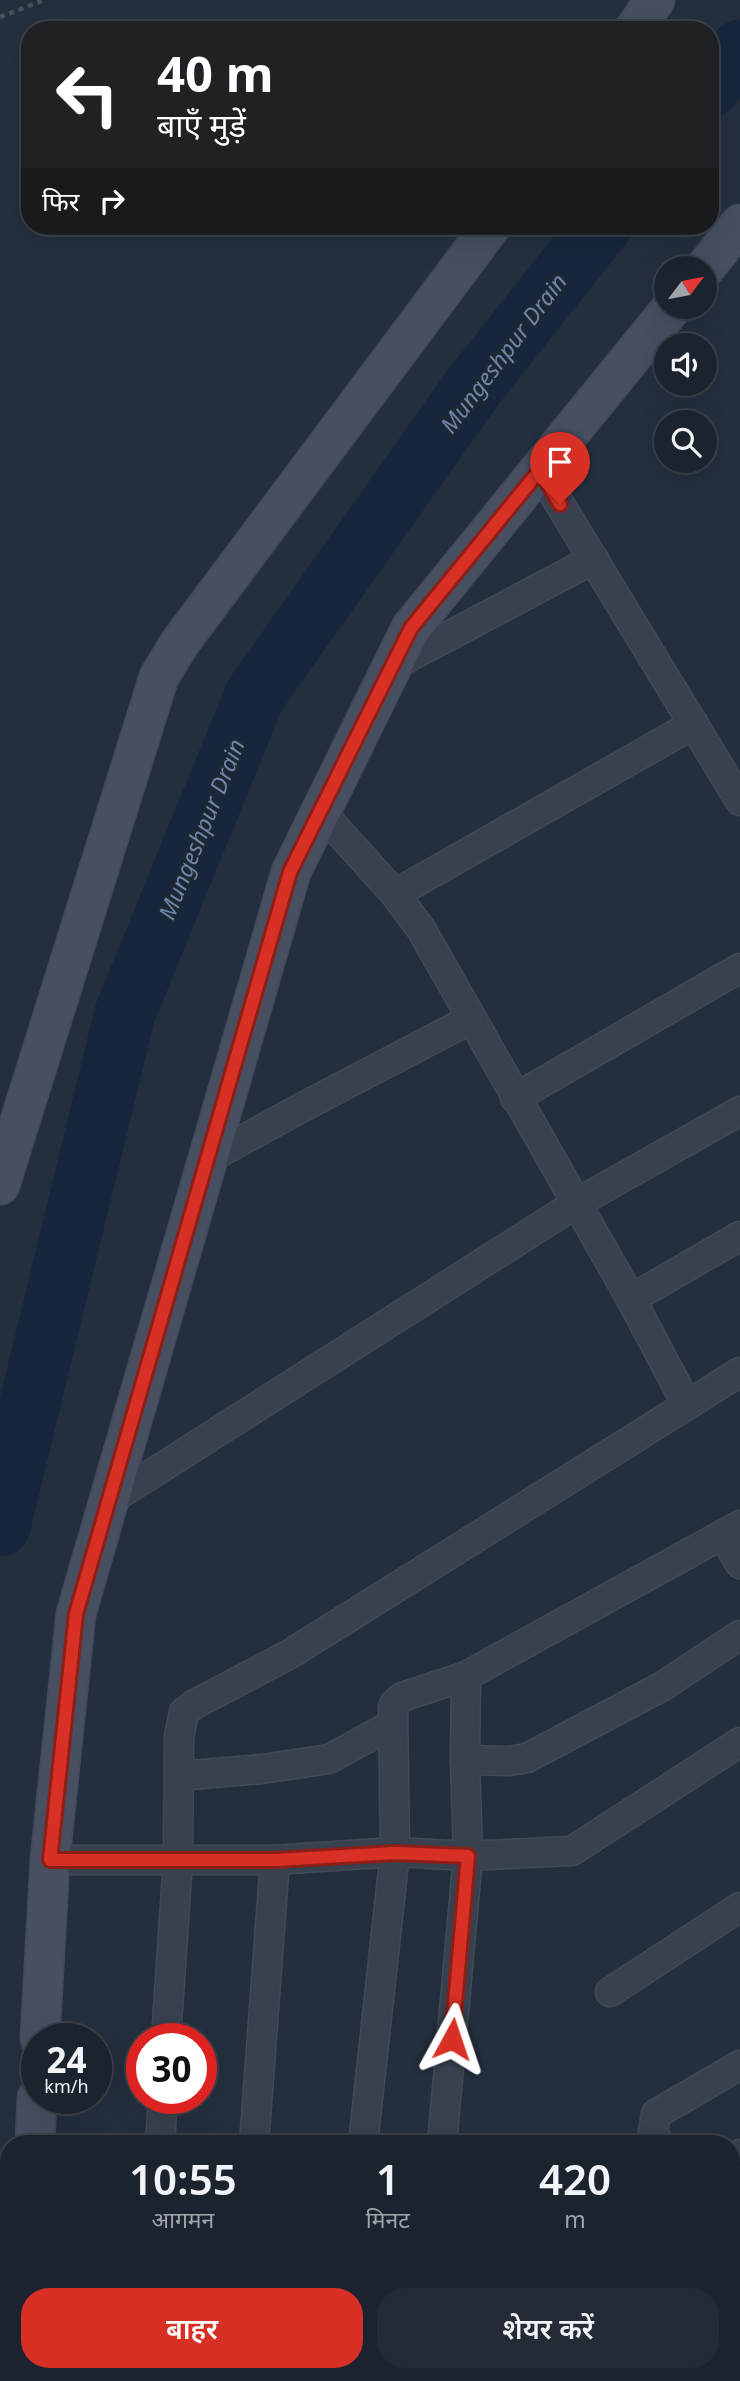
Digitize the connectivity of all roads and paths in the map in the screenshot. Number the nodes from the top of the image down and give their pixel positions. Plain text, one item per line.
1 (44, 0) edge
2 (655, 0) edge
3 (0, 17) edge
4 (640, 21) edge
5 (740, 225) edge
6 (484, 235) edge
7 (715, 256) edge
8 (662, 319) edge
9 (540, 470) junction
10 (594, 559) junction
11 (392, 666) junction
12 (694, 724) junction
13 (740, 801) edge
14 (320, 811) junction
15 (395, 894) junction
16 (740, 968) edge
17 (471, 1019) junction
18 (515, 1098) junction
19 (740, 1111) edge
20 (208, 1159) junction
21 (0, 1185) edge
22 (577, 1203) junction
23 (740, 1236) edge
24 (631, 1299) junction
25 (740, 1372) edge
26 (687, 1405) junction
27 (109, 1501) junction
28 (731, 1530) edge
29 (740, 1564) edge
30 (740, 1635) edge
31 (466, 1676) junction
32 (393, 1724) junction
33 (740, 1742) edge
34 (465, 1760) junction
35 (179, 1776) junction
36 (395, 1853) junction
37 (468, 1856) junction
38 (50, 1860) junction
39 (178, 1860) junction
40 (275, 1860) junction
41 (740, 1907) edge
42 (610, 1992) dead end
43 (41, 2023) edge
44 (167, 2023) edge
45 (740, 2065) edge
46 (36, 2114) edge
47 (162, 2114) edge
48 (35, 2135) edge
49 (161, 2135) edge
50 (255, 2135) edge
51 (364, 2135) edge
52 (443, 2135) edge
53 (655, 2135) edge

1 - 3 path
2 - 4 street
5 - 7 street
6 - 21 street
8 - 9 street
9 - 10 street
9 - 11 street
10 - 11 street
10 - 12 street
11 - 14 street
12 - 13 street
12 - 15 street
14 - 15 street
14 - 20 street
15 - 17 street
16 - 18 street
17 - 18 street
17 - 20 street
18 - 22 street
19 - 22 street
20 - 27 street
22 - 24 street
22 - 27 street
23 - 24 street
24 - 26 street
25 - 26 street
26 - 35 street
27 - 38 street
28 - 29 street
28 - 31 street
30 - 34 street
31 - 32 street
31 - 34 street
32 - 35 street
32 - 36 street
33 - 37 street
34 - 37 street
35 - 39 street
36 - 37 street
36 - 40 street
36 - 51 street
37 - 52 street
38 - 39 street
38 - 43 street
39 - 40 street
39 - 44 street
40 - 50 street
41 - 42 street
45 - 53 street
46 - 48 street
47 - 49 street

